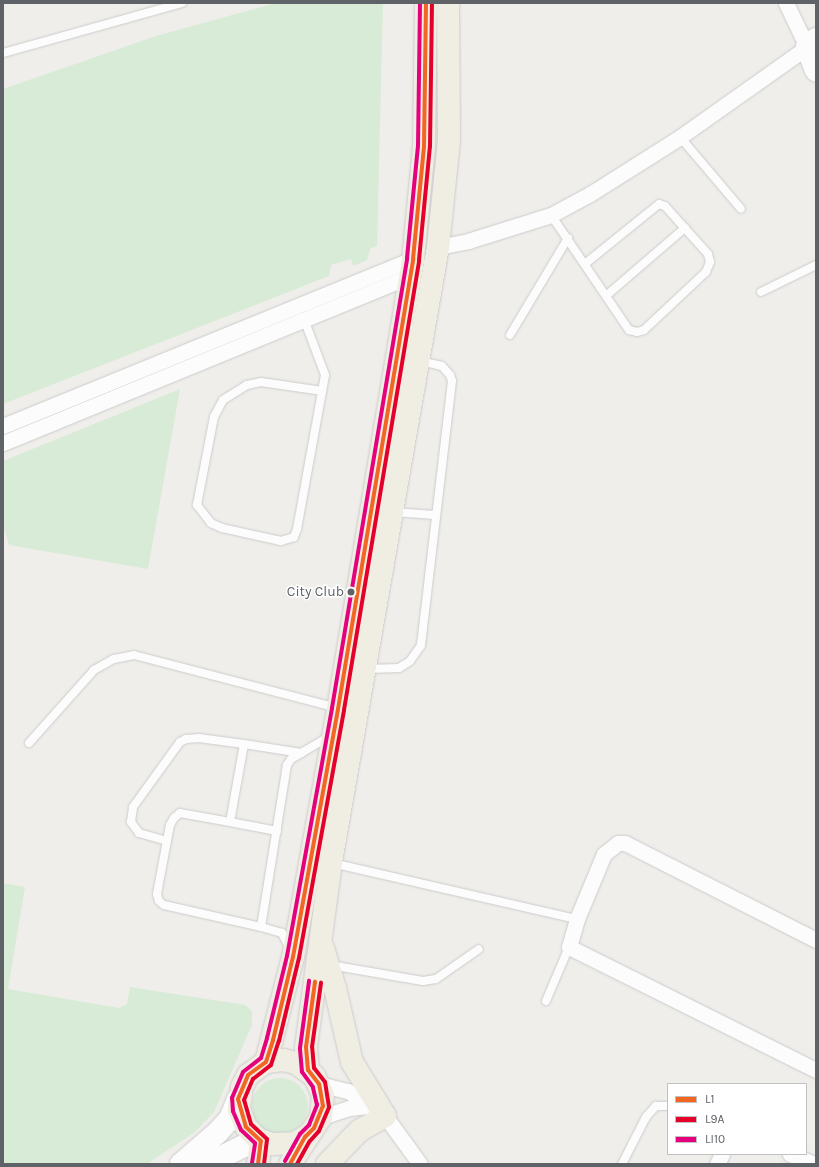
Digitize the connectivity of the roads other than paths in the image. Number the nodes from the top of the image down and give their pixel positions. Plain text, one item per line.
1 (182, 3) edge
2 (426, 3) edge
3 (448, 3) edge
4 (786, 3) edge
5 (812, 43) edge
6 (3, 53) edge
7 (816, 70) edge
8 (680, 137) junction
9 (741, 209) dead end
10 (552, 215) junction
11 (686, 228) junction
12 (568, 238) junction
13 (438, 247) junction
14 (586, 263) junction
15 (816, 265) edge
16 (411, 267) junction
17 (761, 292) dead end
18 (607, 295) junction
19 (304, 319) junction
20 (510, 335) dead end
21 (420, 361) junction
22 (322, 391) junction
23 (3, 426) edge
24 (3, 443) edge
25 (393, 512) junction
26 (435, 515) junction
27 (366, 669) junction
28 (338, 709) junction
29 (333, 735) junction
30 (29, 743) dead end
31 (244, 744) junction
32 (301, 753) junction
33 (230, 822) junction
34 (277, 831) junction
35 (167, 841) junction
36 (331, 862) junction
37 (576, 919) junction
38 (261, 927) junction
39 (816, 940) edge
40 (321, 941) junction
41 (569, 947) junction
42 (480, 949) dead end
43 (293, 957) junction
44 (328, 965) junction
45 (546, 1001) dead end
46 (266, 1062) junction
47 (816, 1070) edge
48 (314, 1077) junction
49 (238, 1099) junction
50 (667, 1106) edge
51 (376, 1111) junction
52 (321, 1117) junction
53 (305, 1137) junction
54 (260, 1140) junction
55 (722, 1155) edge
56 (792, 1155) edge
57 (181, 1164) edge
58 (207, 1164) edge
59 (258, 1164) edge
60 (290, 1164) edge
61 (327, 1164) edge
62 (420, 1164) edge
63 (622, 1164) edge
64 (717, 1164) edge
65 (815, 1164) edge

1 - 6 lane
2 - 16 highway
3 - 13 highway
4 - 5 street
5 - 7 street
5 - 8 street
8 - 9 lane
8 - 10 street
10 - 12 lane
10 - 13 street
11 - 14 lane
11 - 18 lane
11 - 18 lane
12 - 14 lane
12 - 20 lane
13 - 21 highway
14 - 18 lane
15 - 17 lane
16 - 19 street
16 - 23 street
16 - 28 highway
19 - 22 lane
19 - 24 street
21 - 25 highway
21 - 26 lane
22 - 22 lane
25 - 26 lane
25 - 27 highway
26 - 27 lane
27 - 36 highway
28 - 29 highway
28 - 30 lane
29 - 32 lane
29 - 43 highway
31 - 32 lane
31 - 33 lane
31 - 35 lane
32 - 34 lane
33 - 34 lane
33 - 35 lane
34 - 38 lane
35 - 38 lane
36 - 37 lane
36 - 40 highway
37 - 39 street
37 - 41 street
38 - 43 lane
40 - 44 highway
40 - 48 highway
41 - 45 lane
41 - 47 street
42 - 44 lane
43 - 46 highway
44 - 51 highway
46 - 48 highway
46 - 49 highway
48 - 51 street
48 - 52 highway
49 - 54 highway
49 - 57 street
50 - 63 lane
51 - 52 street
51 - 61 highway
51 - 62 street
52 - 53 highway
53 - 54 highway
53 - 60 highway
54 - 58 street
54 - 59 highway
55 - 64 street
56 - 65 street

